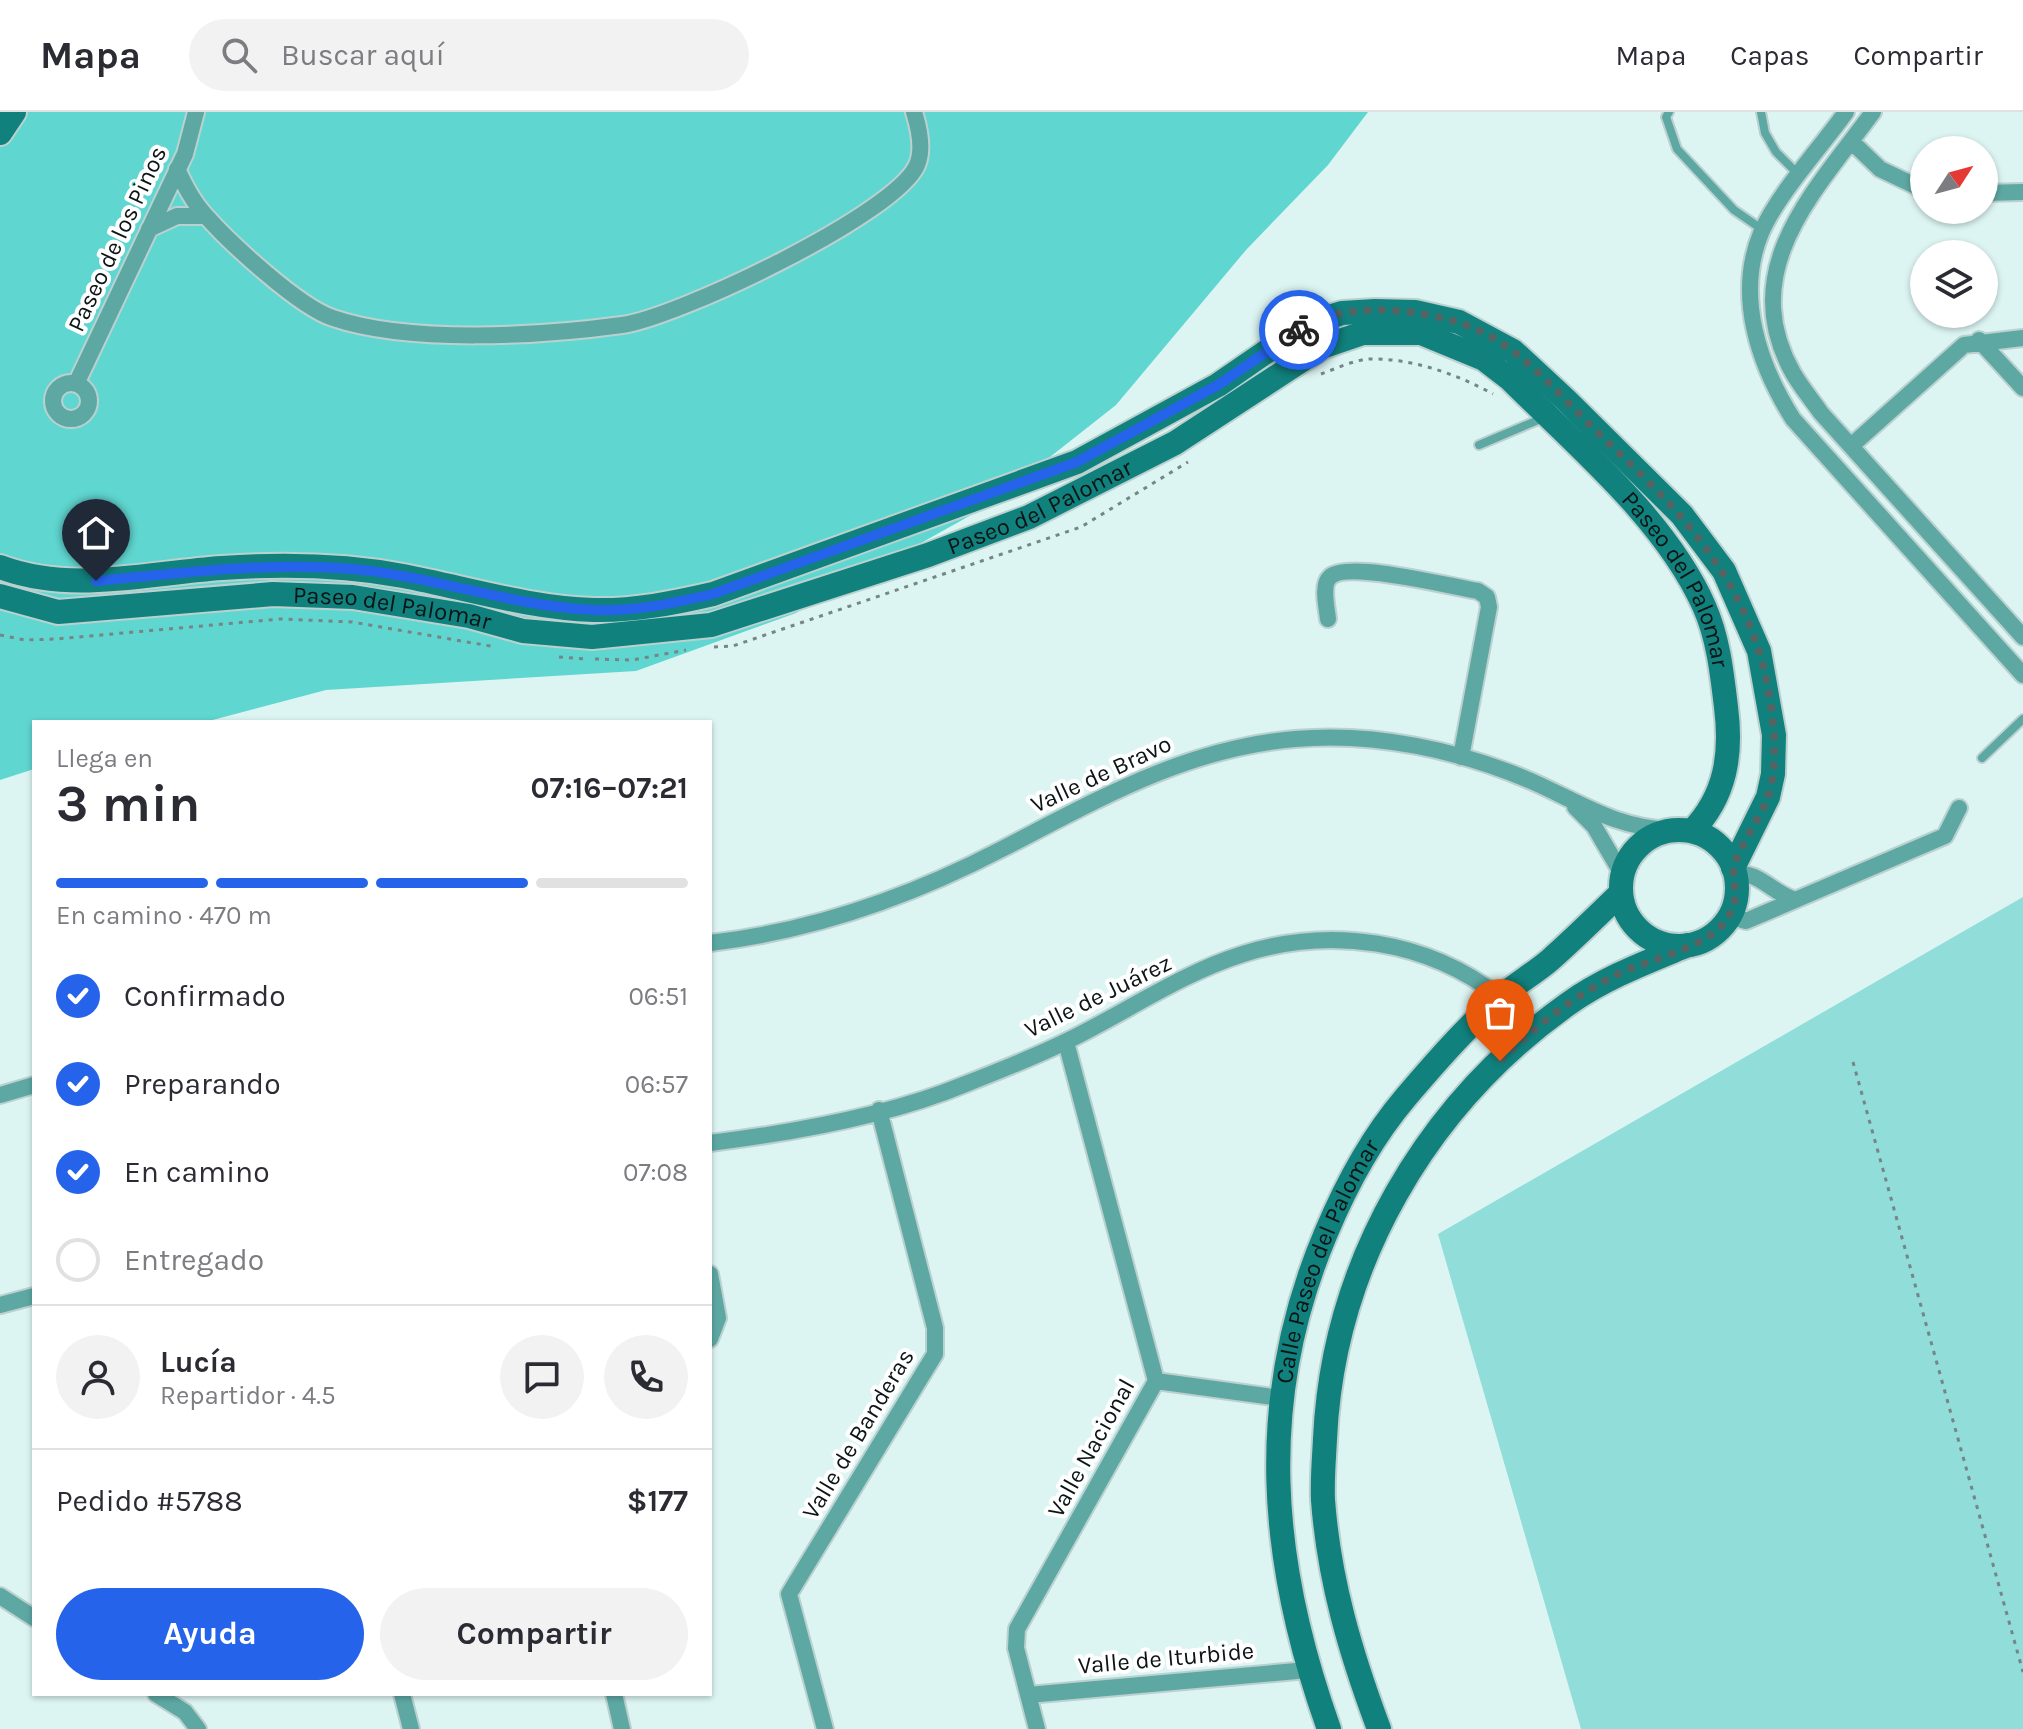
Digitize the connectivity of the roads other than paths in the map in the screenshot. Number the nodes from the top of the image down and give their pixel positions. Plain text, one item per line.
1 (14, 112) edge
2 (196, 112) edge
3 (914, 112) edge
4 (1669, 112) edge
5 (1761, 112) edge
6 (1846, 112) edge
7 (1873, 112) edge
8 (0, 133) edge
9 (1851, 141) junction
10 (177, 169) junction
11 (1800, 175) junction
12 (1910, 183) edge
13 (2023, 192) edge
14 (1998, 193) edge
15 (206, 216) junction
16 (149, 229) junction
17 (1763, 230) junction
18 (2023, 338) edge
19 (1979, 340) junction
20 (76, 384) dead end
21 (1218, 385) junction
22 (2023, 388) edge
23 (1233, 405) junction
24 (1556, 408) junction
25 (1479, 445) dead end
26 (1851, 446) junction
27 (914, 522) junction
28 (1944, 549) junction
29 (928, 555) junction
30 (1925, 565) junction
31 (0, 567) edge
32 (183, 572) junction
33 (474, 592) junction
34 (0, 596) edge
35 (188, 602) junction
36 (469, 616) junction
37 (1328, 619) dead end
38 (2023, 637) edge
39 (2023, 675) edge
40 (2023, 719) edge
41 (1461, 757) junction
42 (1982, 758) dead end
43 (1568, 800) junction
44 (1959, 808) dead end
45 (1682, 830) junction
46 (1734, 872) junction
47 (1621, 883) junction
48 (1793, 899) junction
49 (1730, 916) junction
50 (712, 943) edge
51 (1688, 945) junction
52 (1500, 997) junction
53 (1066, 1042) junction
54 (32, 1088) edge
55 (0, 1095) edge
56 (879, 1110) junction
57 (712, 1143) edge
58 (712, 1285) edge
59 (32, 1297) edge
60 (0, 1305) edge
61 (712, 1334) edge
62 (1156, 1381) junction
63 (1280, 1398) junction
64 (0, 1596) edge
65 (32, 1617) edge
66 (1308, 1670) junction
67 (1028, 1695) junction
68 (159, 1696) edge
69 (403, 1696) edge
70 (614, 1696) edge
71 (198, 1729) edge
72 (411, 1729) edge
73 (622, 1729) edge
74 (825, 1729) edge
75 (1037, 1729) edge
76 (1329, 1729) edge
77 (1379, 1729) edge

1 - 8 street
2 - 10 street, Paseo de los Pinos
3 - 15 street
4 - 17 lane
5 - 11 lane
6 - 11 street
7 - 9 street
9 - 12 street
9 - 26 street
10 - 15 street
10 - 16 street, Paseo de los Pinos
11 - 17 street
13 - 14 street
15 - 16 street
16 - 20 street, Paseo de los Pinos
17 - 30 street
18 - 19 street
19 - 22 street
19 - 26 street
21 - 23 street
21 - 24 street, Paseo del Palomar
21 - 27 street, Paseo del Palomar
23 - 24 street, Paseo del Palomar
23 - 29 street, Paseo del Palomar
24 - 25 lane
24 - 45 street, Paseo del Palomar
24 - 46 street, Paseo del Palomar
26 - 28 street
27 - 29 street
27 - 33 street, Paseo del Palomar
28 - 30 street
28 - 38 street
29 - 36 street, Paseo del Palomar
30 - 39 street
31 - 32 street, Paseo del Palomar
32 - 33 street, Paseo del Palomar
32 - 35 street
33 - 36 street
34 - 35 street, Paseo del Palomar
35 - 36 street, Paseo del Palomar
37 - 41 street
40 - 42 lane
41 - 43 street, Valle de Bravo
41 - 50 street, Valle de Bravo
43 - 45 street, Valle de Bravo
43 - 47 street, Valle de Bravo
44 - 48 street
45 - 46 street
45 - 47 street
46 - 48 street
46 - 49 street
47 - 51 street
47 - 52 street, Calle Paseo del Palomar
48 - 49 street
49 - 51 street
51 - 77 street, Calle Paseo del Palomar
52 - 53 street, Valle de Juárez
52 - 63 street, Calle Paseo del Palomar
53 - 56 street, Valle de Juárez
53 - 62 street, Valle Nacional
54 - 55 street
56 - 57 street, Valle de Juárez
56 - 74 street, Valle de Banderas
58 - 61 street
59 - 60 street
62 - 63 street
62 - 67 street, Valle Nacional
63 - 66 street, Calle Paseo del Palomar
64 - 65 street
66 - 67 street, Valle de Iturbide
66 - 76 street, Calle Paseo del Palomar
67 - 75 street, Valle Nacional
68 - 71 street
69 - 72 street
70 - 73 street

